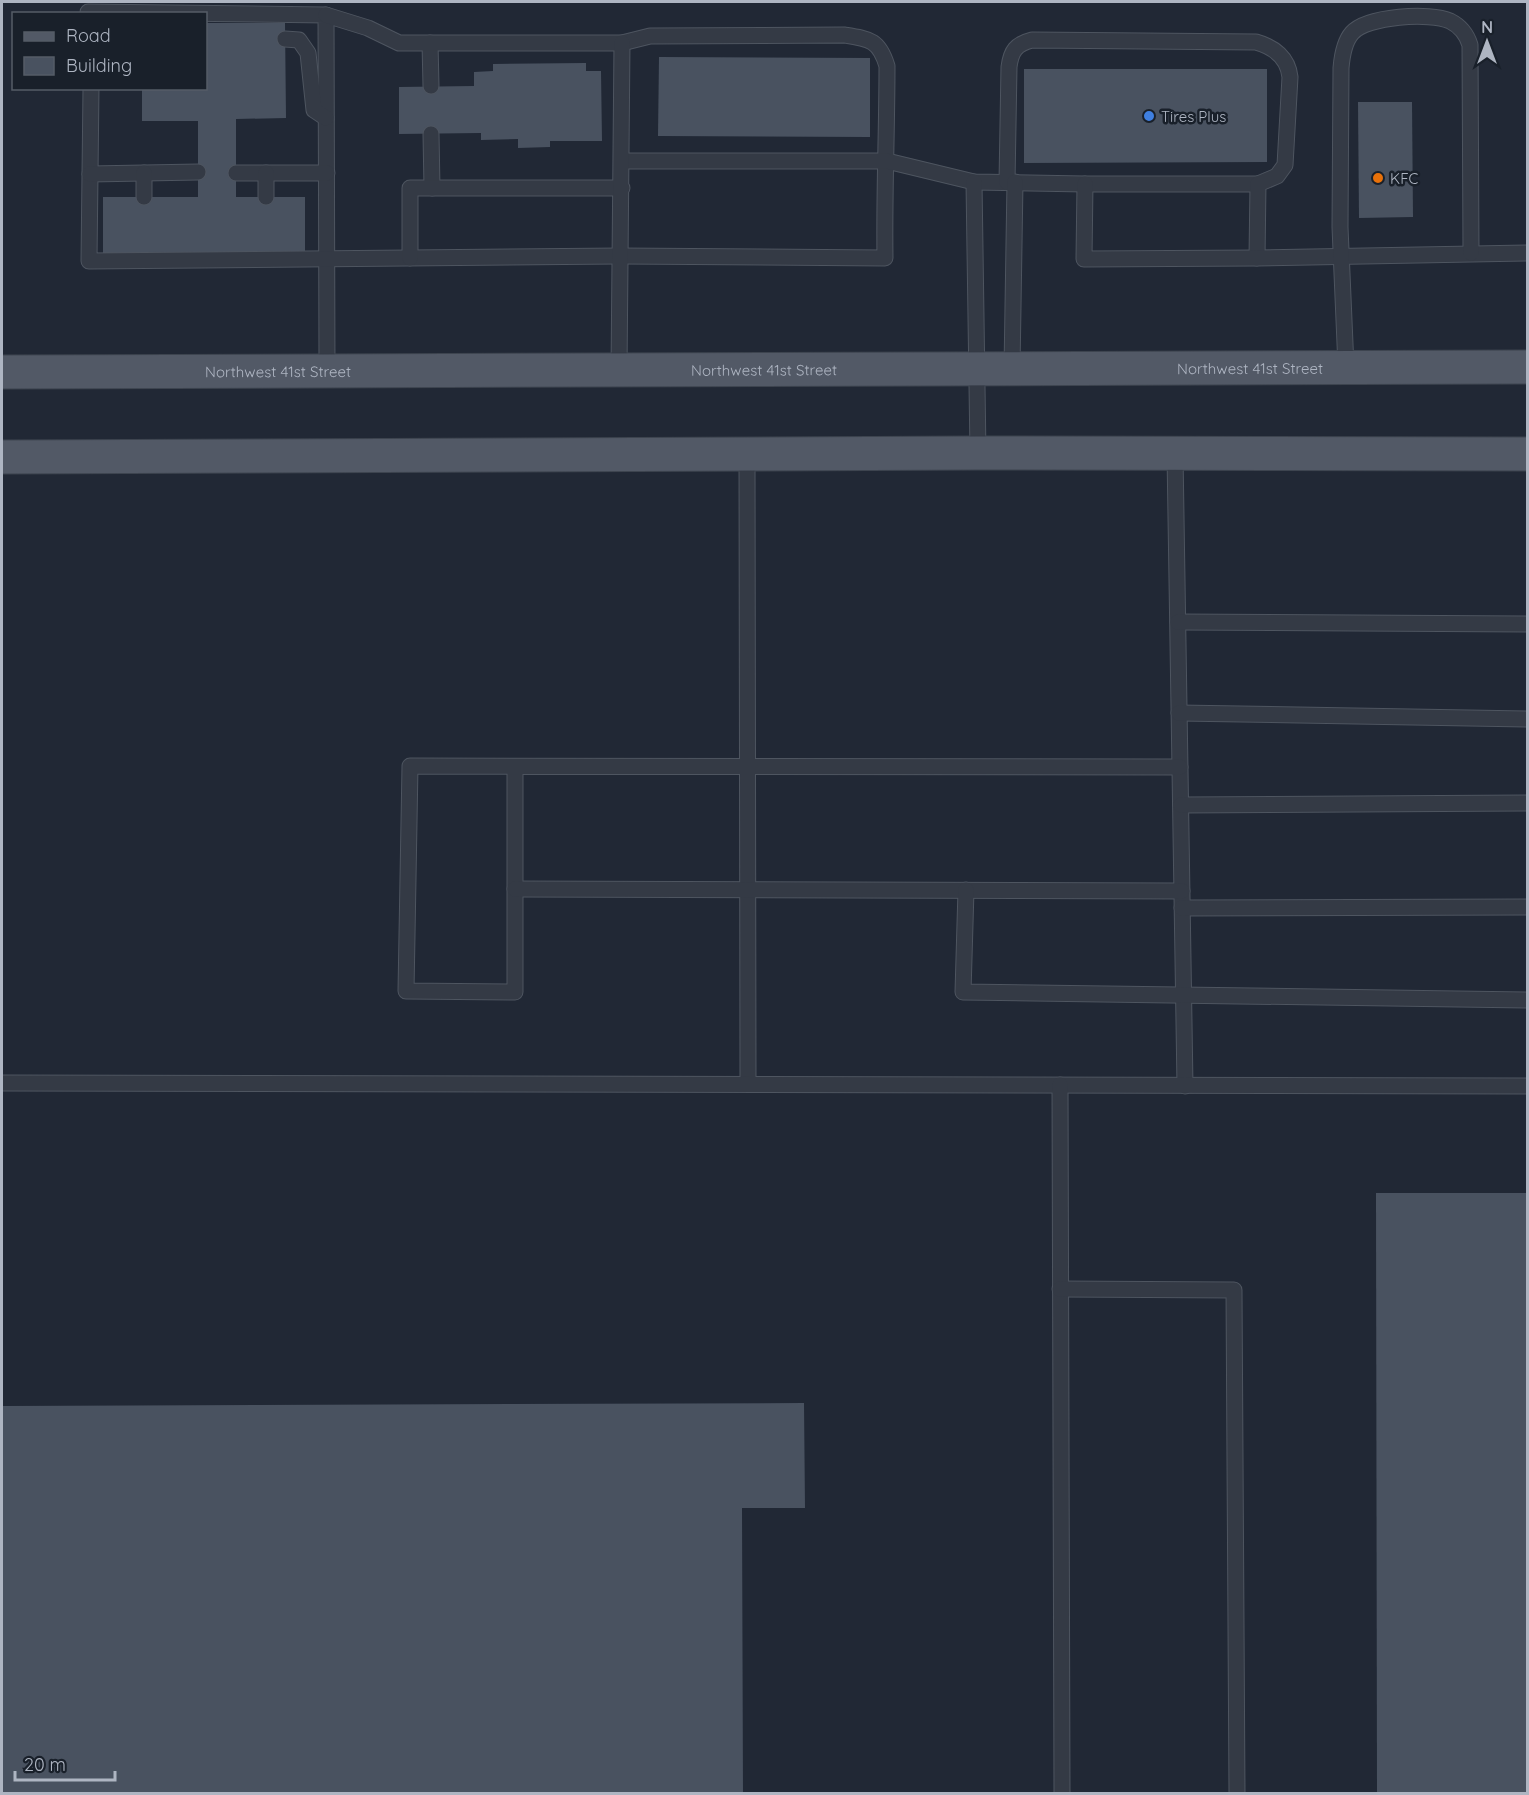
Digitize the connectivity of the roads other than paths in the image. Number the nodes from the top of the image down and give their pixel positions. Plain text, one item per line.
1 (93, 10) edge
2 (186, 12) edge
3 (207, 12) edge
4 (326, 15) junction
5 (285, 39) dead end
6 (430, 43) junction
7 (622, 43) junction
8 (431, 86) dead end
9 (91, 90) edge
10 (326, 118) junction
11 (431, 134) dead end
12 (622, 161) junction
13 (887, 161) junction
14 (198, 172) dead end
15 (144, 173) junction
16 (236, 173) dead end
17 (266, 173) junction
18 (327, 173) junction
19 (90, 174) junction
20 (974, 182) junction
21 (1011, 182) junction
22 (1085, 184) junction
23 (1258, 184) junction
24 (432, 188) junction
25 (622, 188) junction
26 (144, 197) dead end
27 (266, 197) dead end
28 (1470, 253) junction
29 (1527, 253) edge
30 (620, 256) junction
31 (1341, 257) junction
32 (410, 258) junction
33 (1257, 258) junction
34 (327, 259) junction
35 (1527, 366) edge
36 (1346, 367) junction
37 (1012, 369) junction
38 (978, 370) junction
39 (327, 371) junction
40 (619, 371) junction
41 (2, 372) edge
42 (978, 453) junction
43 (747, 454) junction
44 (1175, 454) junction
45 (1527, 454) edge
46 (2, 457) edge
47 (1178, 622) junction
48 (1527, 624) edge
49 (1179, 713) junction
50 (1527, 719) edge
51 (515, 766) junction
52 (748, 767) junction
53 (1180, 767) junction
54 (1527, 803) edge
55 (1180, 805) junction
56 (748, 888) junction
57 (515, 889) junction
58 (966, 890) junction
59 (1182, 891) junction
60 (1527, 907) edge
61 (1182, 908) junction
62 (1184, 995) junction
63 (1527, 1000) edge
64 (2, 1083) edge
65 (748, 1084) junction
66 (1060, 1085) junction
67 (1185, 1086) junction
68 (1527, 1086) edge
69 (1060, 1289) junction
70 (1062, 1794) edge
71 (1237, 1794) edge

1 - 2 lane
3 - 4 lane
4 - 6 lane
4 - 10 lane
5 - 10 lane
6 - 7 lane
6 - 8 lane
7 - 12 lane
7 - 13 lane
9 - 19 lane
10 - 18 lane
11 - 24 lane
12 - 13 lane
12 - 25 lane
13 - 20 lane
13 - 30 lane
14 - 15 lane
15 - 19 lane
15 - 26 lane
16 - 17 lane
17 - 18 lane
17 - 27 lane
18 - 34 lane
19 - 34 lane
20 - 21 lane
20 - 38 lane
21 - 22 lane
21 - 23 lane
21 - 37 lane
22 - 23 lane
22 - 33 lane
23 - 33 lane
24 - 25 lane
24 - 32 lane
25 - 30 lane
28 - 29 lane
28 - 31 lane
28 - 31 lane
30 - 32 lane
30 - 40 lane
31 - 33 lane
31 - 36 lane
32 - 34 lane
34 - 39 lane
35 - 36 main road, Northwest 41st Street
36 - 37 main road, Northwest 41st Street
37 - 38 main road, Northwest 41st Street
38 - 40 main road, Northwest 41st Street
38 - 42 lane
39 - 40 main road, Northwest 41st Street
39 - 41 main road, Northwest 41st Street
42 - 43 main road
42 - 44 main road
43 - 46 main road
43 - 52 lane
44 - 45 main road
44 - 47 lane
47 - 48 lane
47 - 49 lane
49 - 50 lane
49 - 53 lane
51 - 52 lane
51 - 57 lane
51 - 57 lane
52 - 53 lane
52 - 56 lane
53 - 55 lane
54 - 55 lane
55 - 59 lane
56 - 57 lane
56 - 58 lane
56 - 65 lane
58 - 59 lane
58 - 62 lane
59 - 61 lane
60 - 61 lane
61 - 62 lane
62 - 63 lane
62 - 67 lane
64 - 65 lane
65 - 66 lane
66 - 67 lane
66 - 69 lane
67 - 68 lane
69 - 70 lane
69 - 71 lane

